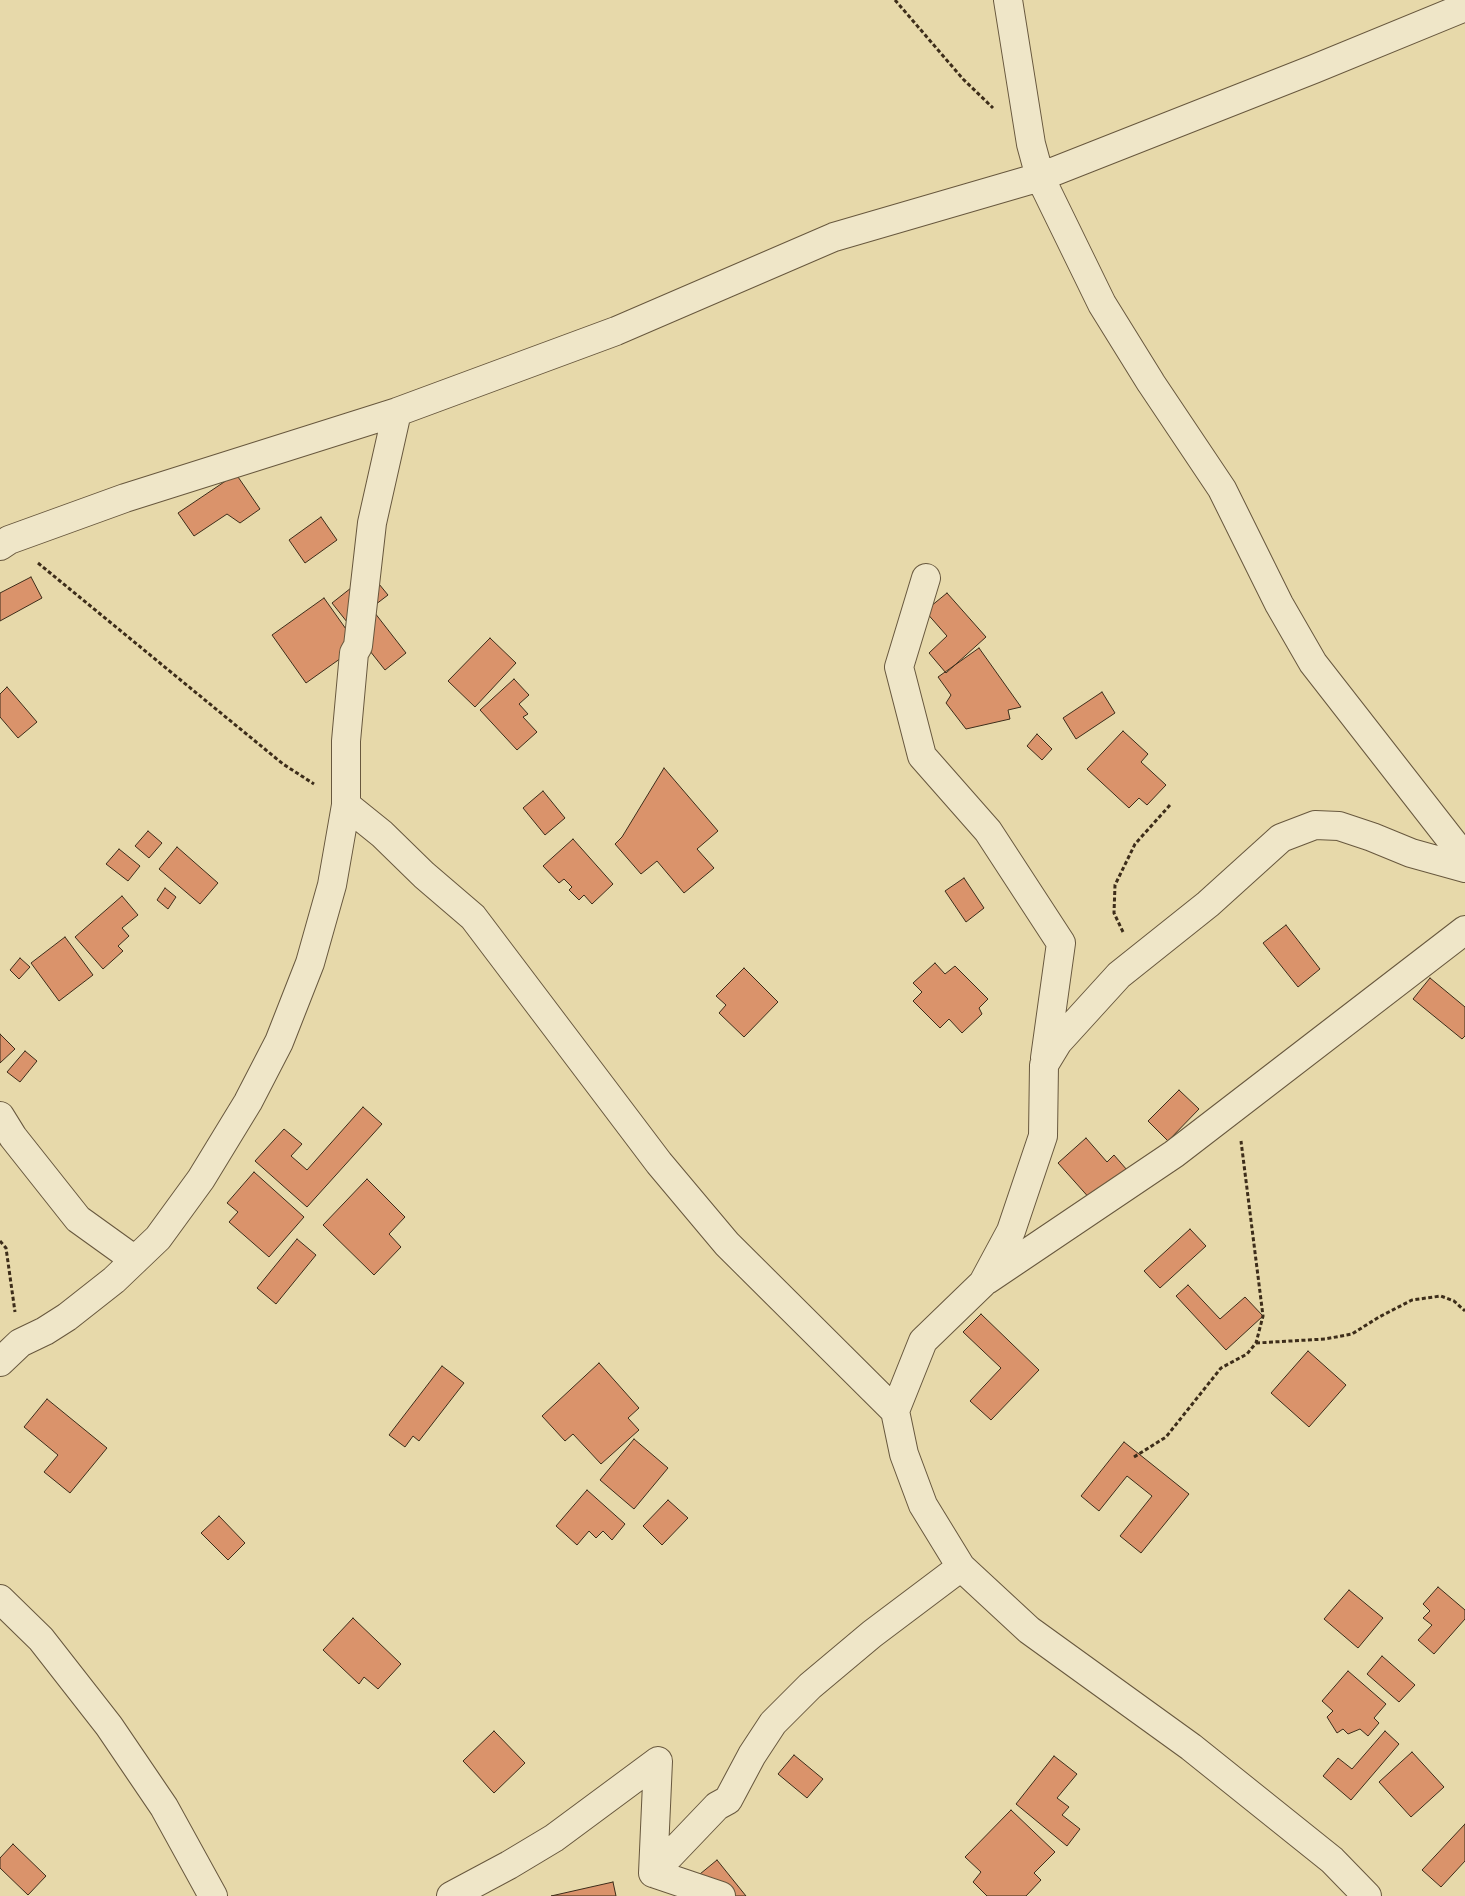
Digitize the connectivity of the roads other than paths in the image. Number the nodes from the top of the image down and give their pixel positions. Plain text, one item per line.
1 (1008, 0) edge
2 (1465, 7) edge
3 (1040, 177) junction
4 (397, 412) junction
5 (4, 543) edge
6 (926, 578) dead end
7 (346, 805) junction
8 (1465, 858) edge
9 (1465, 868) edge
10 (1465, 930) edge
11 (1044, 1065) junction
12 (0, 1116) edge
13 (135, 1260) junction
14 (983, 1283) junction
15 (0, 1362) edge
16 (896, 1411) junction
17 (961, 1567) junction
18 (0, 1599) edge
19 (653, 1872) junction
20 (213, 1896) edge
21 (451, 1896) edge
22 (721, 1896) edge
23 (1367, 1896) edge

1 - 3 street
2 - 3 street
3 - 4 street
3 - 8 street
4 - 5 street
4 - 7 street
6 - 11 street
7 - 13 street
7 - 16 street
9 - 11 street
10 - 14 street
11 - 14 street
12 - 13 street
13 - 15 street
14 - 16 street
16 - 17 street
17 - 19 street
17 - 23 street
18 - 20 street
19 - 21 street
19 - 22 street

